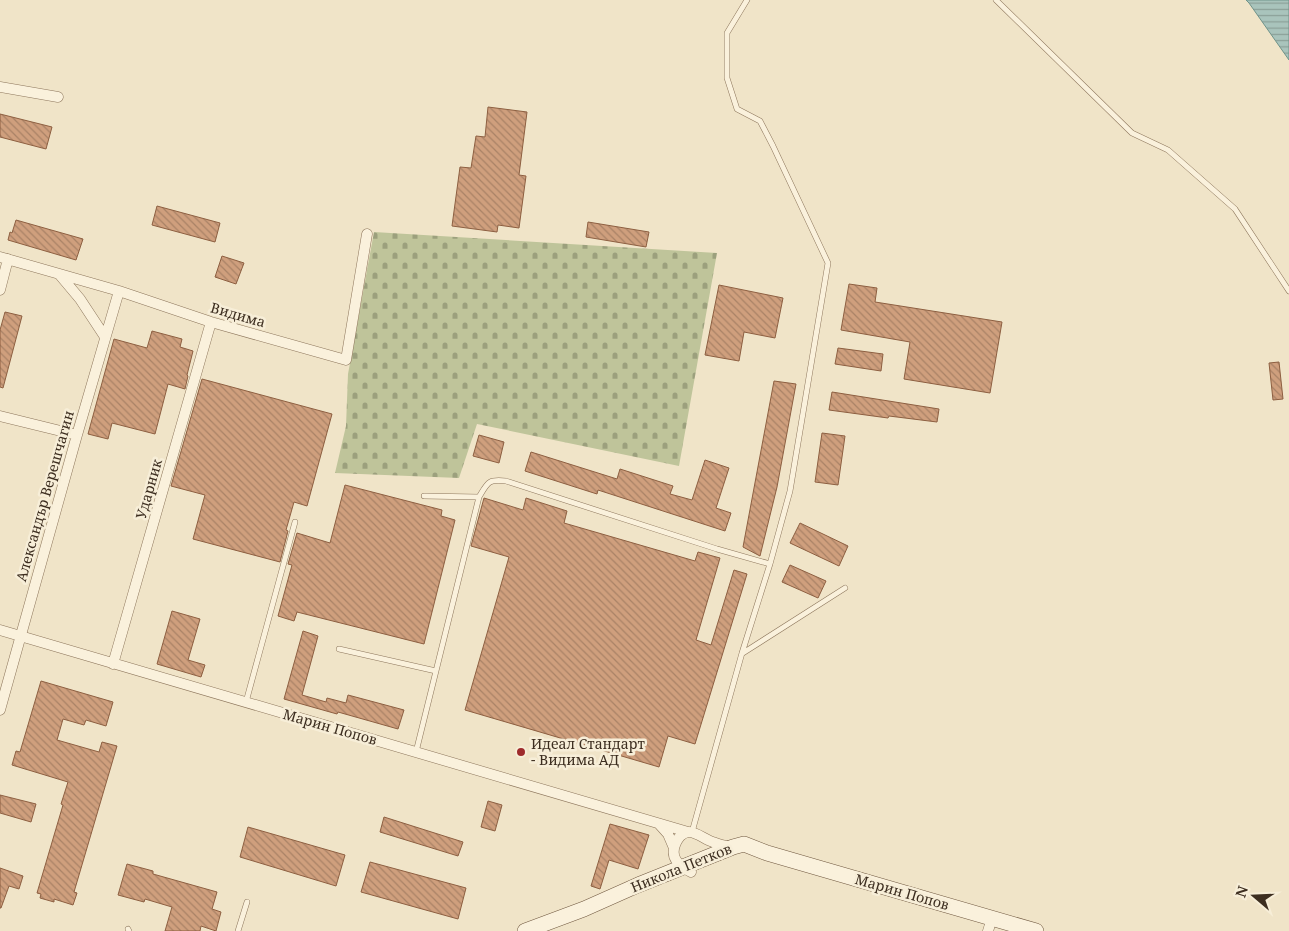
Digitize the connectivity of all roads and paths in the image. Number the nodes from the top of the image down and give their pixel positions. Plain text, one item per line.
1 (746, 0) edge
2 (996, 0) edge
3 (0, 87) edge
4 (58, 97) dead end
5 (367, 234) dead end
6 (4, 258) edge
7 (58, 273) junction
8 (0, 290) edge
9 (119, 291) junction
10 (1289, 291) edge
11 (211, 322) junction
12 (105, 337) junction
13 (0, 416) edge
14 (77, 435) junction
15 (424, 496) dead end
16 (479, 498) junction
17 (295, 522) dead end
18 (770, 564) junction
19 (846, 588) dead end
20 (0, 630) edge
21 (20, 636) junction
22 (339, 649) dead end
23 (742, 654) junction
24 (113, 664) junction
25 (436, 671) junction
26 (246, 703) junction
27 (0, 710) edge
28 (416, 752) junction
29 (659, 824) junction
30 (690, 832) junction
31 (706, 839) junction
32 (733, 847) junction
33 (674, 848) junction
34 (768, 853) junction
35 (707, 862) junction
36 (686, 870) junction
37 (247, 902) dead end
38 (990, 924) edge
39 (238, 931) edge
40 (525, 931) edge
41 (1036, 931) edge

1 - 18 lane
2 - 10 lane
3 - 4 street
5 - 11 street, Видима
6 - 7 street, Видима
6 - 8 street
7 - 9 street, Видима
7 - 12 street
9 - 11 street, Видима
9 - 12 street, Александър Верешчагин
11 - 24 street, Ударник
12 - 14 street, Александър Верешчагин
13 - 14 street
14 - 21 street, Александър Верешчагин
15 - 16 lane
16 - 18 lane
16 - 25 lane
17 - 26 lane
18 - 23 lane
19 - 23 lane
20 - 21 street, Марин Попов
21 - 24 street, Марин Попов
21 - 27 street, Александър Верешчагин
22 - 25 lane
23 - 30 lane
24 - 26 street, Марин Попов
25 - 28 lane
26 - 28 street, Марин Попов
28 - 29 street, Марин Попов
29 - 30 street, Марин Попов
29 - 33 street
30 - 31 street
30 - 33 street
31 - 32 street
31 - 35 street
32 - 34 main road, Никола Петков
32 - 35 main road, Никола Петков
33 - 36 street
34 - 35 main road, Никола Петков
34 - 38 main road, Марин Попов
35 - 36 main road, Никола Петков
36 - 40 main road, Никола Петков
37 - 39 lane
38 - 41 main road, Марин Попов

